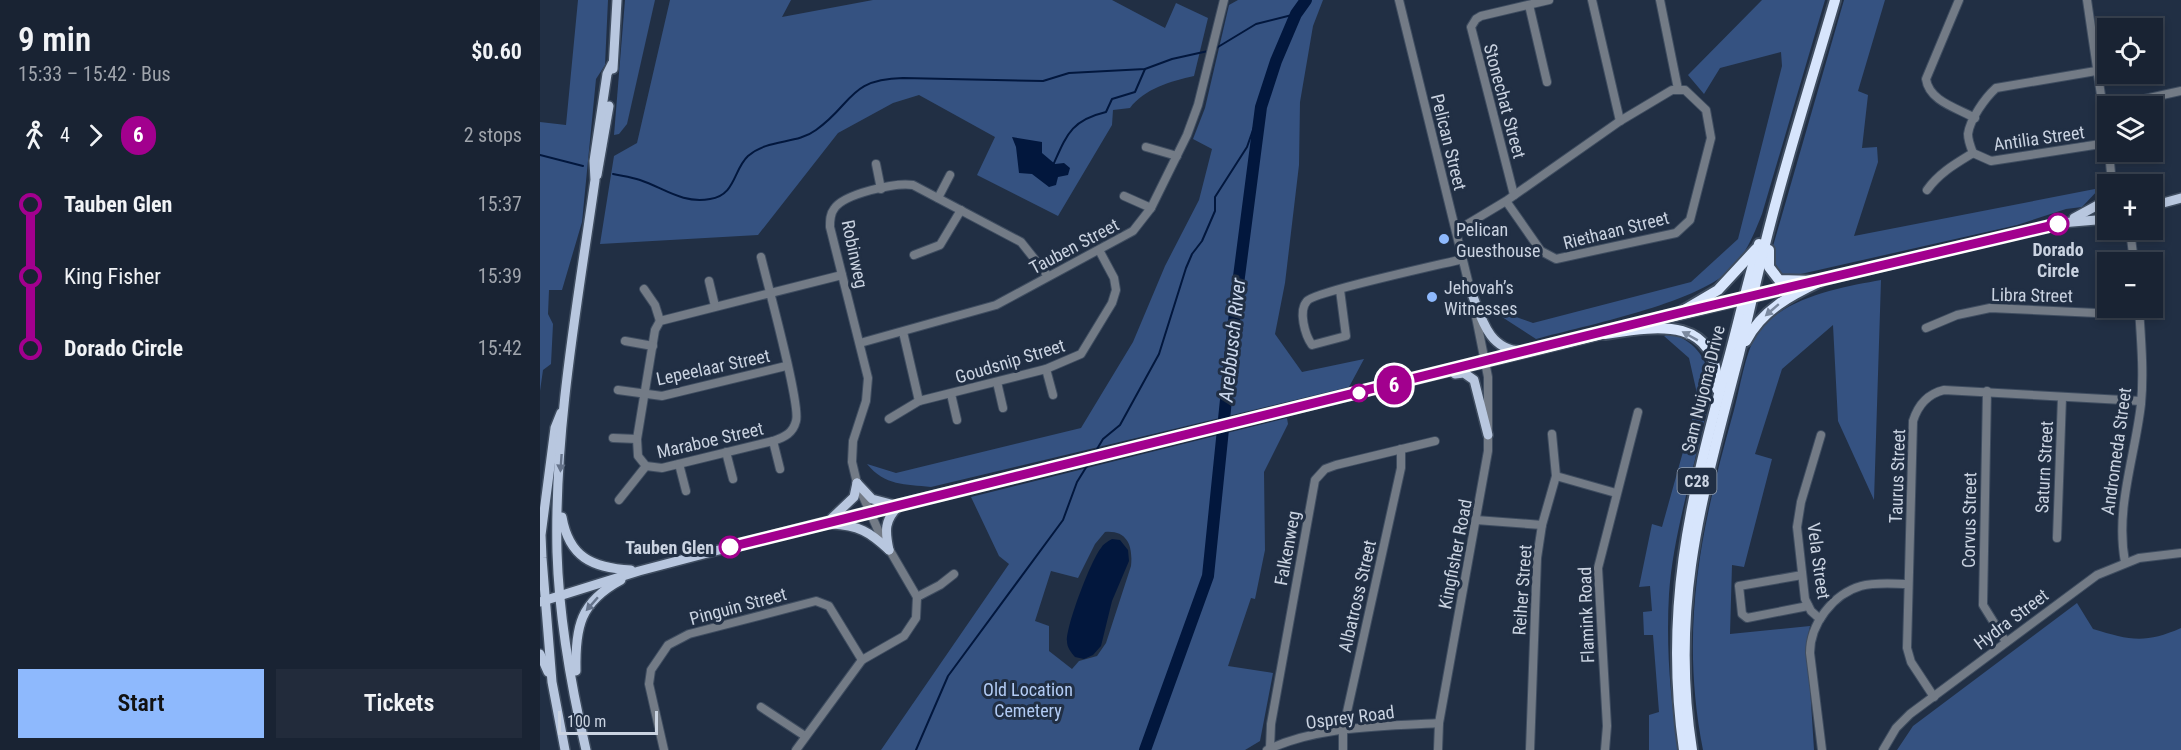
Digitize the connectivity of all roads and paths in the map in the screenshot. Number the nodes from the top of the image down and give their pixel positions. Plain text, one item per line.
1 (617, 0) edge
2 (1224, 0) edge
3 (1399, 0) edge
4 (1549, 0) edge
5 (1592, 0) edge
6 (1660, 0) edge
7 (1835, 0) edge
8 (1959, 0) edge
9 (2087, 0) edge
10 (1529, 5) junction
11 (2096, 71) junction
12 (1547, 82) dead end
13 (1678, 89) junction
14 (2181, 92) edge
15 (2102, 96) edge
16 (2162, 96) edge
17 (1975, 117) junction
18 (1620, 121) junction
19 (2097, 145) edge
20 (1146, 147) dead end
21 (1973, 153) junction
22 (1177, 156) junction
23 (2111, 162) edge
24 (876, 164) dead end
25 (2112, 170) junction
26 (2112, 174) edge
27 (2114, 174) edge
28 (950, 175) dead end
29 (881, 189) junction
30 (1927, 190) dead end
31 (2181, 193) edge
32 (1514, 195) junction
33 (1124, 196) dead end
34 (2163, 197) edge
35 (938, 198) junction
36 (2181, 198) edge
37 (1506, 201) junction
38 (2163, 203) edge
39 (2097, 205) edge
40 (1151, 208) junction
41 (961, 210) junction
42 (2097, 218) edge
43 (1771, 220) junction
44 (2061, 223) junction
45 (1456, 231) junction
46 (2127, 240) edge
47 (2131, 240) edge
48 (1759, 245) junction
49 (2131, 249) junction
50 (1099, 250) junction
51 (2132, 252) edge
52 (914, 255) dead end
53 (761, 257) dead end
54 (1463, 259) junction
55 (842, 275) junction
56 (1048, 276) junction
57 (1821, 281) junction
58 (709, 282) dead end
59 (1470, 289) junction
60 (645, 290) dead end
61 (1340, 290) junction
62 (770, 292) junction
63 (1748, 297) junction
64 (715, 306) junction
65 (2097, 310) edge
66 (1679, 313) junction
67 (2140, 318) edge
68 (660, 321) junction
69 (1926, 328) dead end
70 (903, 332) junction
71 (1605, 334) junction
72 (625, 341) dead end
73 (861, 343) junction
74 (653, 346) junction
75 (1533, 350) junction
76 (1738, 355) junction
77 (1486, 362) junction
78 (786, 366) junction
79 (1047, 369) junction
80 (1420, 378) junction
81 (997, 382) junction
82 (618, 390) dead end
83 (1987, 391) junction
84 (951, 394) junction
85 (645, 395) junction
86 (1053, 395) dead end
87 (2062, 397) junction
88 (919, 400) junction
89 (2141, 401) junction
90 (564, 405) junction
91 (1716, 405) junction
92 (1003, 408) dead end
93 (1638, 412) dead end
94 (889, 419) dead end
95 (957, 420) dead end
96 (1552, 434) dead end
97 (1488, 435) junction
98 (1821, 435) dead end
99 (613, 438) dead end
100 (637, 440) junction
101 (773, 441) junction
102 (1435, 441) dead end
103 (1401, 449) junction
104 (726, 452) junction
105 (679, 464) junction
106 (646, 466) junction
107 (780, 469) dead end
108 (1556, 476) junction
109 (733, 479) dead end
110 (857, 483) junction
111 (686, 491) dead end
112 (1616, 493) junction
113 (558, 499) junction
114 (620, 500) dead end
115 (901, 505) junction
116 (870, 512) junction
117 (1476, 520) junction
118 (821, 524) junction
119 (1542, 525) junction
120 (541, 538) edge
121 (2057, 538) dead end
122 (889, 550) junction
123 (2181, 553) edge
124 (2125, 562) junction
125 (639, 571) junction
126 (954, 574) dead end
127 (1802, 574) junction
128 (1908, 584) junction
129 (560, 596) junction
130 (917, 597) junction
131 (542, 601) edge
132 (1808, 606) junction
133 (1820, 619) junction
134 (2006, 642) junction
135 (540, 654) edge
136 (862, 660) junction
137 (552, 682) junction
138 (1934, 697) junction
139 (577, 707) junction
140 (761, 707) dead end
141 (1438, 723) junction
142 (1343, 730) junction
143 (805, 736) junction
144 (1268, 749) edge
145 (565, 750) edge
146 (586, 750) edge
147 (664, 750) edge
148 (796, 750) edge
149 (1343, 750) edge
150 (1438, 750) edge
151 (1530, 750) edge
152 (1605, 750) edge
153 (1684, 750) edge
154 (1692, 750) edge
155 (1822, 750) edge
156 (1883, 750) edge

1 - 90 main road
2 - 22 street, Tauben Street
3 - 45 street, Pelican Street
4 - 10 street, Stonechat Street
5 - 18 street
6 - 13 street
7 - 43 highway, Sam Nujoma Drive / C28
8 - 17 street
9 - 11 street
10 - 12 street
10 - 32 street, Stonechat Street
11 - 15 street
11 - 17 street, Antilia Street
13 - 18 street
13 - 37 street, Riethaan Street
14 - 16 street
17 - 21 street, Antilia Street
18 - 32 street
19 - 21 street, Antilia Street
20 - 22 street
21 - 30 street
22 - 40 street, Tauben Street
23 - 25 street
24 - 29 street
25 - 26 street
25 - 27 street
28 - 35 street
29 - 35 street, Robinweg
29 - 55 street, Robinweg
31 - 34 main road
32 - 37 street
33 - 40 street
35 - 41 street, Robinweg
36 - 38 main road
37 - 45 street
39 - 44 main road
40 - 50 street, Tauben Street
41 - 52 street
41 - 56 street, Robinweg
42 - 44 main road
43 - 48 highway, Sam Nujoma Drive / C28
43 - 57 highway
43 - 63 highway, Sam Nujoma Drive / C28
44 - 57 main road
45 - 54 street, Pelican Street
46 - 49 street
47 - 49 street
48 - 63 highway, Sam Nujoma Drive / C28
48 - 66 highway
49 - 51 street
50 - 56 street, Tauben Street
50 - 79 street, Goudsnip Street
53 - 62 street, Maraboe Street
54 - 59 street, Pelican Street
54 - 61 street
55 - 62 street
55 - 73 street, Robinweg
56 - 70 street, Tauben Street
57 - 63 main road
57 -> 76 highway
58 - 64 street
59 - 75 main road
59 - 77 street, Pelican Street
60 - 68 street
61 - 61 street
62 - 64 street
62 - 78 street, Maraboe Street
63 - 66 main road
63 - 76 highway, Sam Nujoma Drive / C28
63 - 91 highway, Sam Nujoma Drive / C28
64 - 68 street
65 - 69 street, Libra Street
66 - 71 main road
67 - 89 street, Andromeda Street
68 - 74 street, Maraboe Street
70 - 73 street, Tauben Street
70 - 88 street
71 - 75 main road
91 -> 71 highway
72 - 74 street
73 - 110 street, Robinweg
74 - 85 street, Maraboe Street
75 - 77 main road
76 - 154 highway, Sam Nujoma Drive / C28
77 - 80 main road
77 - 97 street, Kingfisher Road
78 - 85 street, Lepeelaar Street
78 - 101 street, Maraboe Street
79 - 81 street, Goudsnip Street
79 - 86 street
80 - 97 main road
80 - 115 main road
81 - 84 street, Goudsnip Street
81 - 92 street
82 - 85 street, Lepeelaar Street
83 - 87 street, Taurus Street
83 - 128 street, Taurus Street
83 - 134 street, Corvus Street
84 - 88 street, Goudsnip Street
84 - 95 street
85 - 100 street, Maraboe Street
87 - 89 street, Taurus Street
87 - 121 street, Saturn Street
88 - 94 street, Goudsnip Street
89 - 124 street, Andromeda Street
90 -> 113 main road
90 - 120 main road
91 - 153 highway, Sam Nujoma Drive / C28
93 - 112 street, Flamink Road
96 - 108 street, Reiher Street
97 - 117 street, Kingfisher Road
98 - 127 street, Vela Street
99 - 100 street
100 - 106 street, Maraboe Street
101 - 104 street, Maraboe Street
101 - 107 street
102 - 103 street, Falkenweg
103 - 142 street, Albatross Street
103 - 144 street, Falkenweg
104 - 105 street, Maraboe Street
104 - 109 street
105 - 106 street, Maraboe Street
105 - 111 street
106 - 114 street
108 - 112 street
108 - 119 street, Reiher Street
110 - 115 main road
110 - 116 street, Robinweg
110 - 118 main road
112 - 152 street, Flamink Road
113 - 125 main road
113 - 129 main road
115 - 116 main road
115 - 122 main road
116 - 118 main road
116 - 122 street, Robinweg
117 - 119 street
117 - 141 street, Kingfisher Road
118 - 122 main road
118 - 125 main road
119 - 151 street, Reiher Street
120 - 131 main road
122 - 130 street, Robinweg
123 - 124 street, Hydra Street
124 - 134 street, Hydra Street
125 - 129 main road
125 -> 139 main road
126 - 130 street
127 - 132 street, Vela Street
127 - 132 street
128 - 133 street
128 - 138 street, Taurus Street
129 - 131 main road
129 - 139 main road
130 - 136 street
131 - 137 main road
132 - 133 street, Vela Street
133 - 155 street
134 - 138 street, Hydra Street
135 - 137 main road
136 - 143 street
136 - 147 street, Pinguin Street
137 - 145 main road
138 - 156 street, Hydra Street
139 - 146 main road
140 - 143 street
141 - 142 street, Osprey Road
141 - 150 street, Kingfisher Road
142 - 144 street, Osprey Road
142 - 149 street, Albatross Street
143 - 148 street

